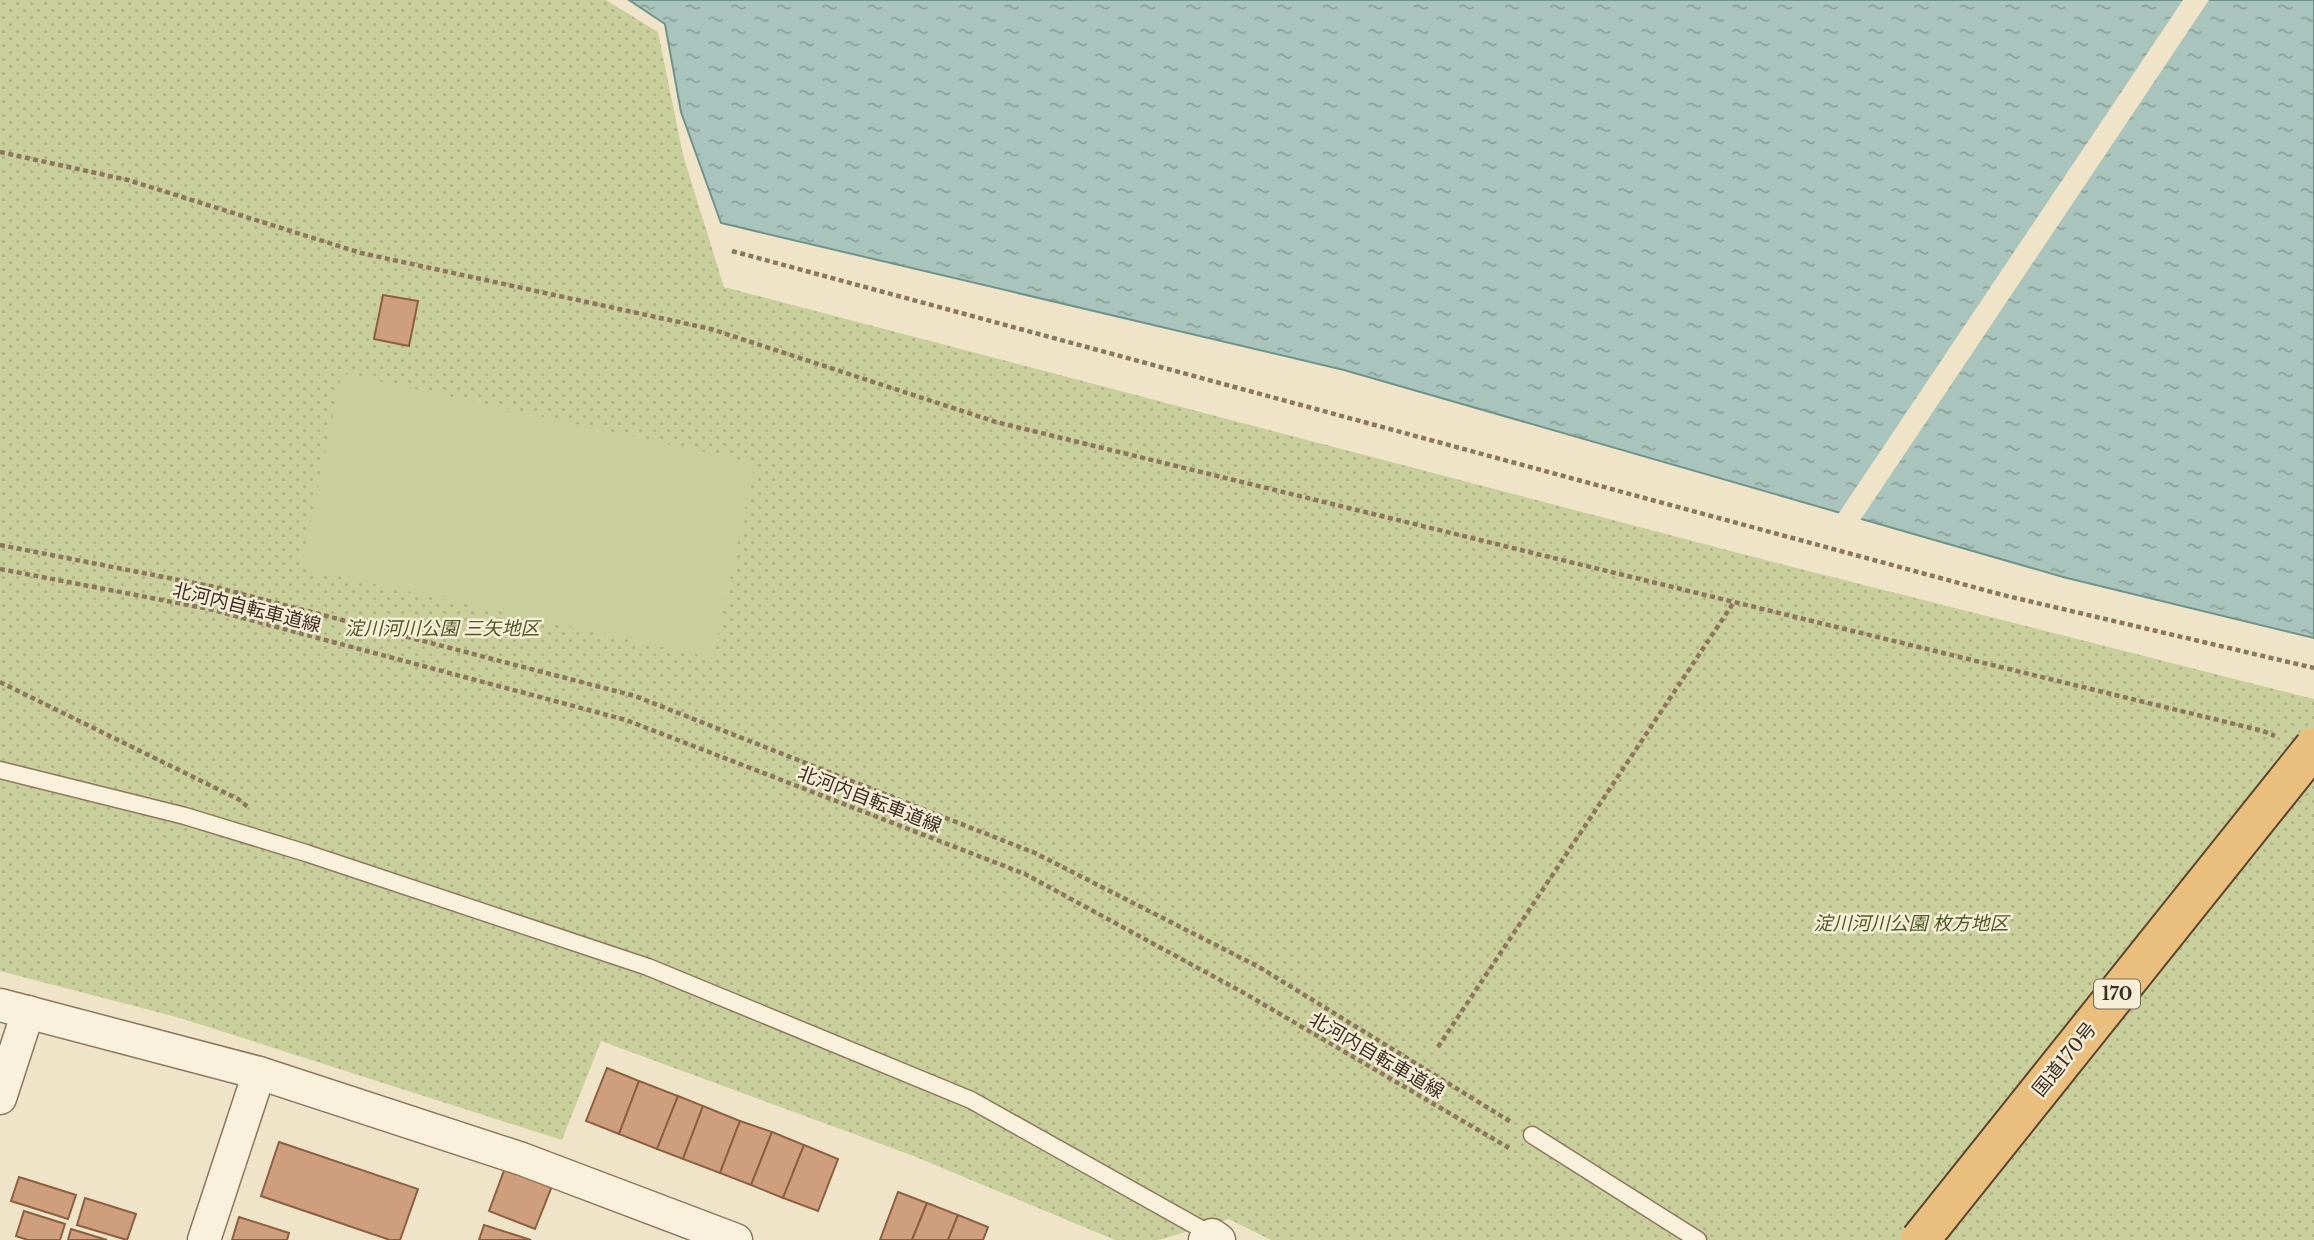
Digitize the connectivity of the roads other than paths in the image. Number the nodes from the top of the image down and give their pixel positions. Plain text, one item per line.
1 (2314, 747) edge
2 (0, 770) edge
3 (14, 1008) edge
4 (259, 1073) junction
5 (0, 1098) edge
6 (1532, 1135) road end
7 (1212, 1239) edge
8 (204, 1240) edge
9 (736, 1240) edge
10 (1698, 1240) edge
11 (1920, 1240) edge

1 - 11 highway, 国道170号 / 170, bridge
2 - 7 lane
3 - 4 street
3 - 5 street
4 - 8 street
4 - 9 street
6 - 10 lane

